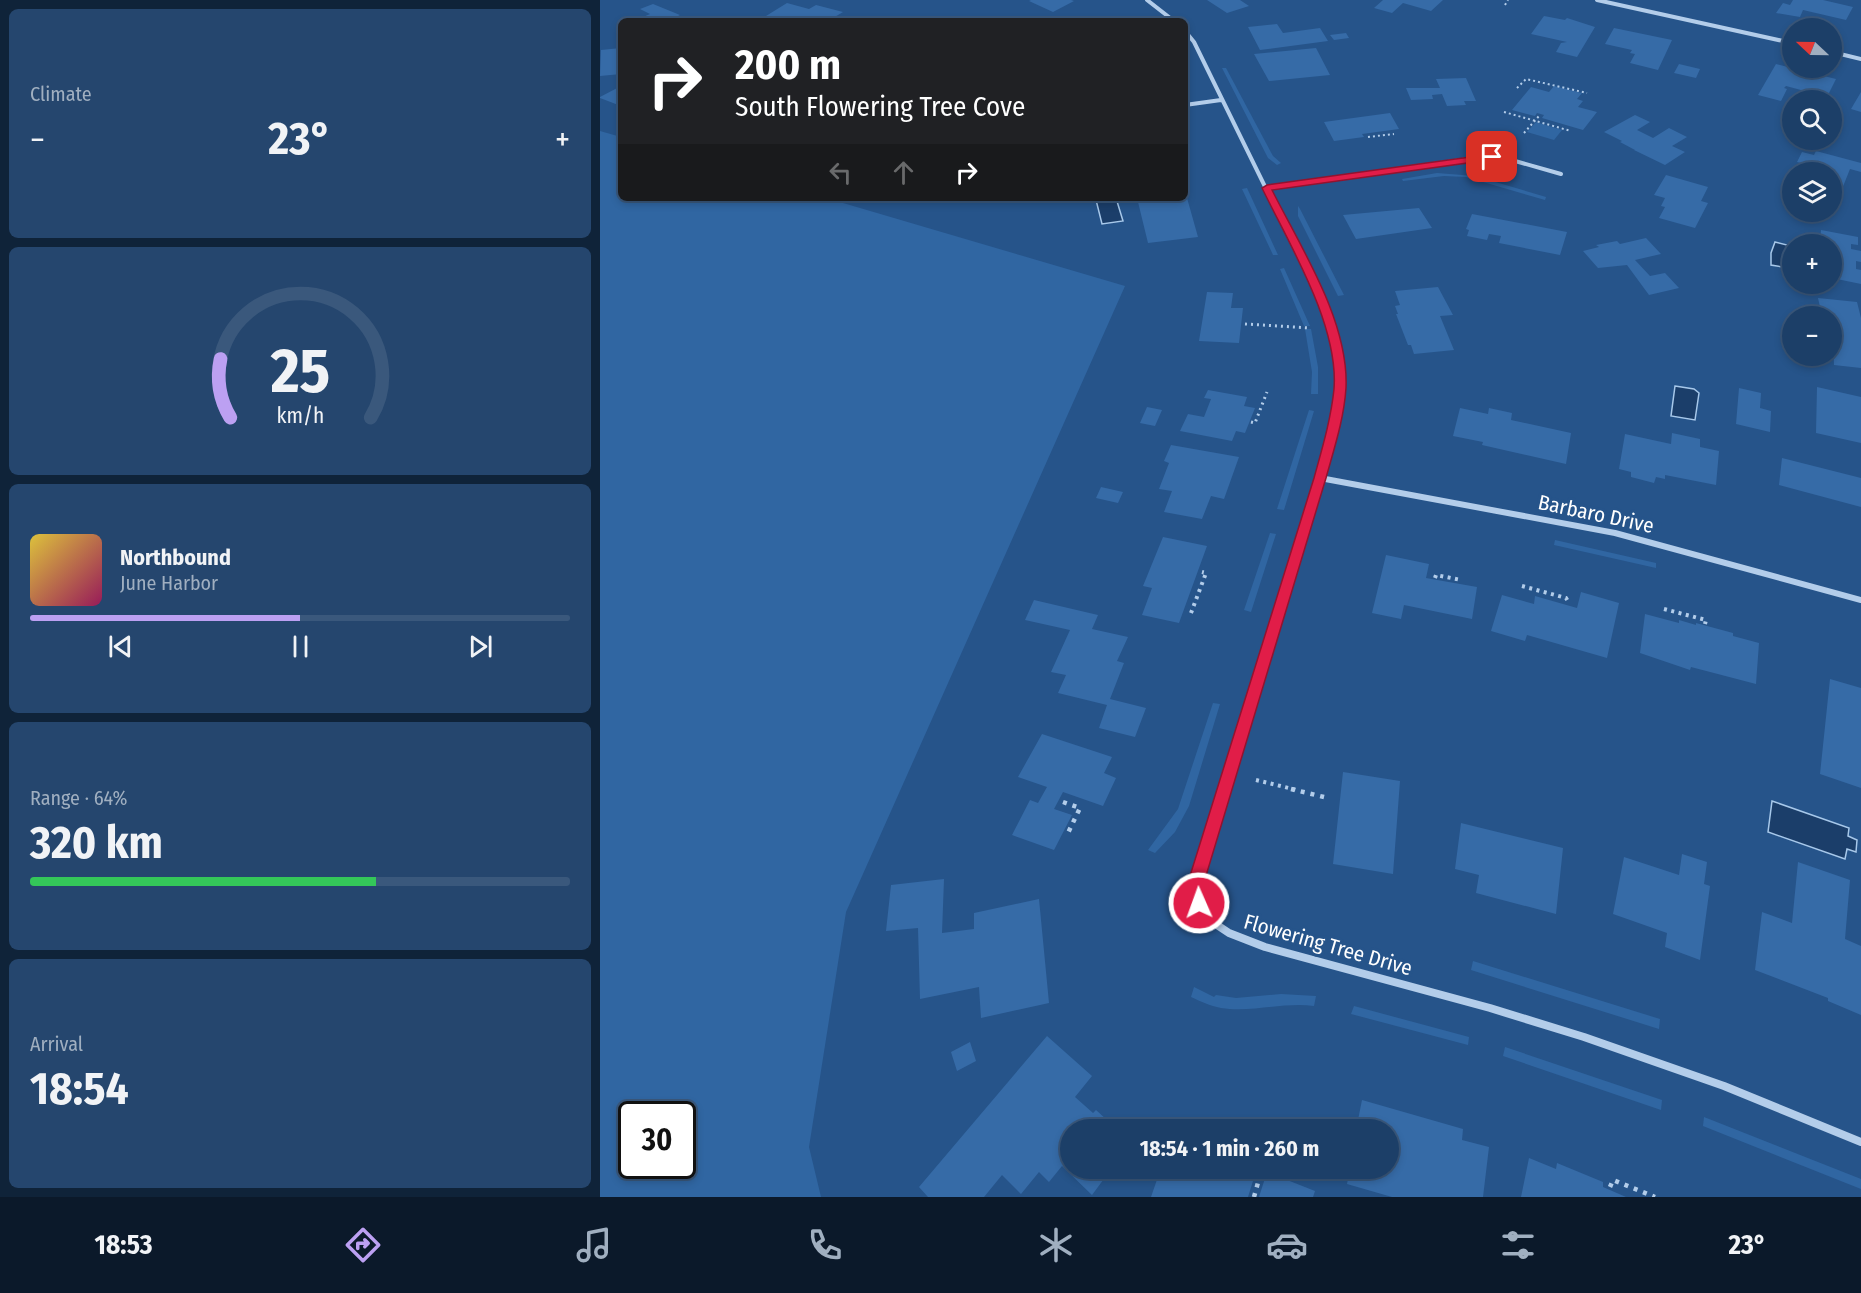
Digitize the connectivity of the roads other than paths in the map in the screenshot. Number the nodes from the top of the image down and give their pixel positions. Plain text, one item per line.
1 (1147, 0) edge
2 (1597, 0) edge
3 (1170, 18) edge
4 (1188, 35) edge
5 (1782, 41) edge
6 (1842, 54) edge
7 (1861, 59) edge
8 (1221, 100) junction
9 (1188, 105) edge
10 (1561, 174) dead end
11 (1267, 188) junction
12 (1320, 478) junction
13 (1861, 600) edge
14 (1861, 1142) edge

1 - 3 street
2 - 5 street
4 - 8 street, Flowering Tree Drive
6 - 7 street
8 - 9 street
8 - 11 street, Flowering Tree Drive
10 - 11 street
11 - 12 street, Flowering Tree Drive
12 - 13 street, Barbaro Drive
12 - 14 street, Flowering Tree Drive

